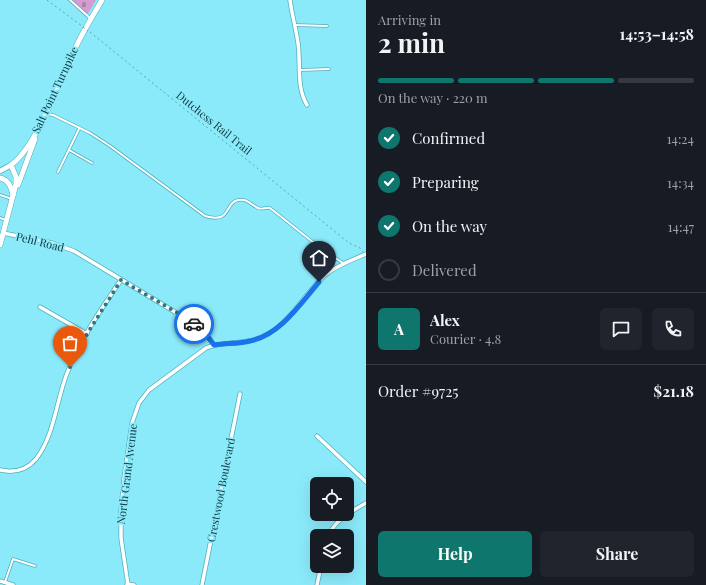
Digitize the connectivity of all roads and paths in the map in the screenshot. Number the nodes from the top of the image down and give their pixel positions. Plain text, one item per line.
1 (47, 0) edge
2 (70, 0) edge
3 (102, 0) edge
4 (290, 0) edge
5 (91, 19) junction
6 (294, 25) junction
7 (327, 26) dead end
8 (329, 69) dead end
9 (300, 70) junction
10 (308, 105) dead end
11 (45, 114) junction
12 (42, 120) junction
13 (80, 128) junction
14 (69, 150) junction
15 (92, 163) dead end
16 (11, 165) junction
17 (0, 171) edge
18 (58, 172) dead end
19 (0, 178) edge
20 (1, 195) edge
21 (0, 199) edge
22 (13, 199) junction
23 (0, 218) edge
24 (7, 221) junction
25 (3, 233) junction
26 (0, 245) edge
27 (365, 255) edge
28 (344, 263) junction
29 (121, 280) junction
30 (40, 308) dead end
31 (87, 334) junction
32 (214, 345) junction
33 (240, 394) dead end
34 (316, 436) dead end
35 (0, 470) edge
36 (366, 482) edge
37 (366, 503) edge
38 (332, 529) edge
39 (35, 566) dead end
40 (320, 573) edge
41 (0, 581) edge
42 (5, 582) junction
43 (128, 584) edge
44 (14, 585) edge
45 (134, 585) edge
46 (202, 585) edge
47 (317, 585) edge

1 - 27 path, Dutchess Rail Trail, bridge
2 - 5 lane
3 - 5 main road, Salt Point Turnpike
4 - 6 street
5 - 11 main road, Salt Point Turnpike
6 - 7 lane
6 - 9 street
8 - 9 lane
9 - 10 street
11 - 12 main road, Salt Point Turnpike
11 - 13 lane
12 - 16 main road, Salt Point Turnpike
12 - 22 main road
13 - 14 lane
13 - 28 lane
14 - 15 lane
14 - 18 lane
16 - 17 street, Salt Point Turnpike
16 - 22 main road
19 - 22 main road
20 - 21 lane
20 - 22 lane
22 - 24 main road
23 - 24 lane
24 - 25 main road
25 - 26 main road
25 - 29 street, Pehl Road
27 - 28 street, North Grand Avenue
28 - 32 street, North Grand Avenue
29 - 31 street
29 - 32 street, Pehl Road
30 - 31 street
31 - 35 street
32 - 43 street, North Grand Avenue
33 - 46 street, Crestwood Boulevard
34 - 36 street
37 - 38 street
39 - 42 lane
40 - 47 street
41 - 42 street
42 - 44 street
43 - 45 street

